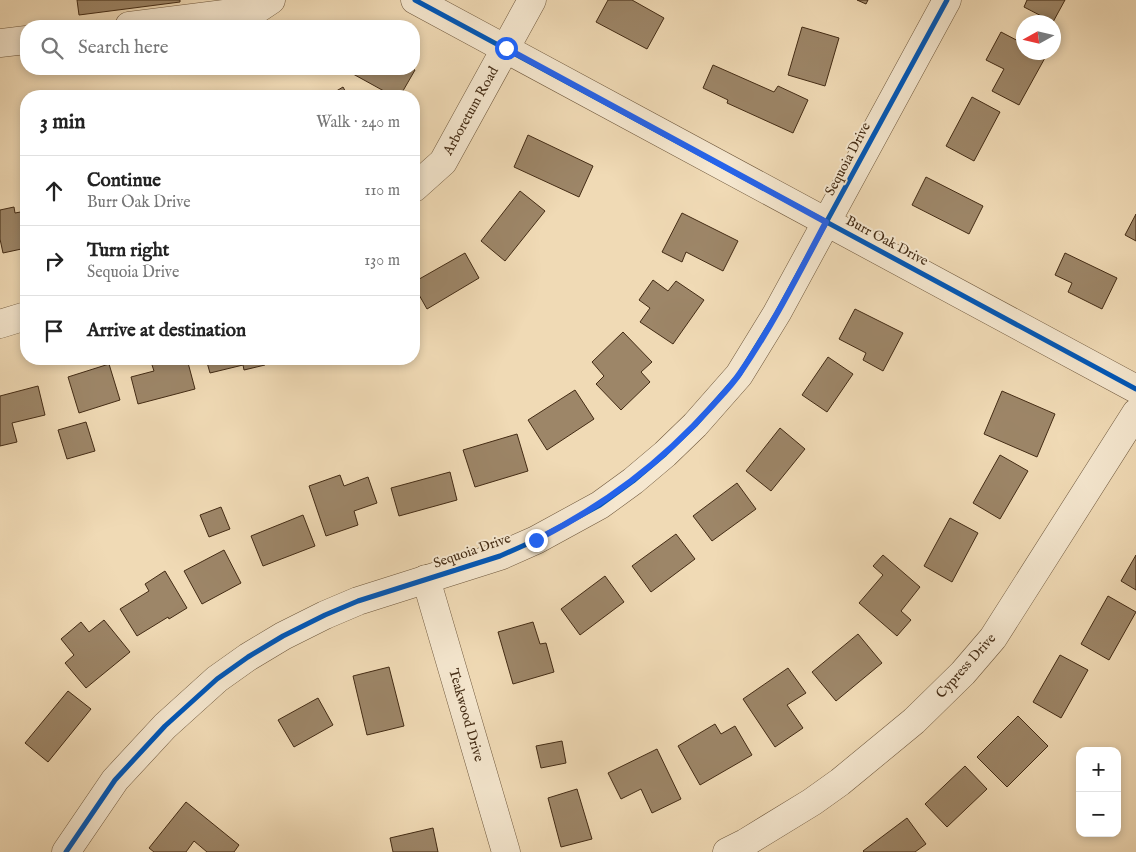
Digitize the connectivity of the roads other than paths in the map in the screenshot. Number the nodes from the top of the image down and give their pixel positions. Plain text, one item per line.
1 (271, 0) edge
2 (415, 0) edge
3 (532, 0) edge
4 (947, 0) edge
5 (176, 20) edge
6 (20, 41) edge
7 (0, 43) edge
8 (506, 48) junction
9 (420, 183) edge
10 (826, 222) junction
11 (20, 318) edge
12 (0, 324) edge
13 (1136, 389) edge
14 (1136, 413) edge
15 (426, 579) junction
16 (66, 852) edge
17 (506, 852) edge
18 (727, 852) edge

1 - 5 street
2 - 8 street, Burr Oak Drive
3 - 8 street, Arboretum Road
4 - 10 street, Sequoia Drive
6 - 7 street
8 - 9 street, Arboretum Road
8 - 10 street, Burr Oak Drive
10 - 13 street, Burr Oak Drive
10 - 15 street, Sequoia Drive
11 - 12 street
14 - 18 street, Cypress Drive
15 - 16 street, Sequoia Drive
15 - 17 street, Teakwood Drive

